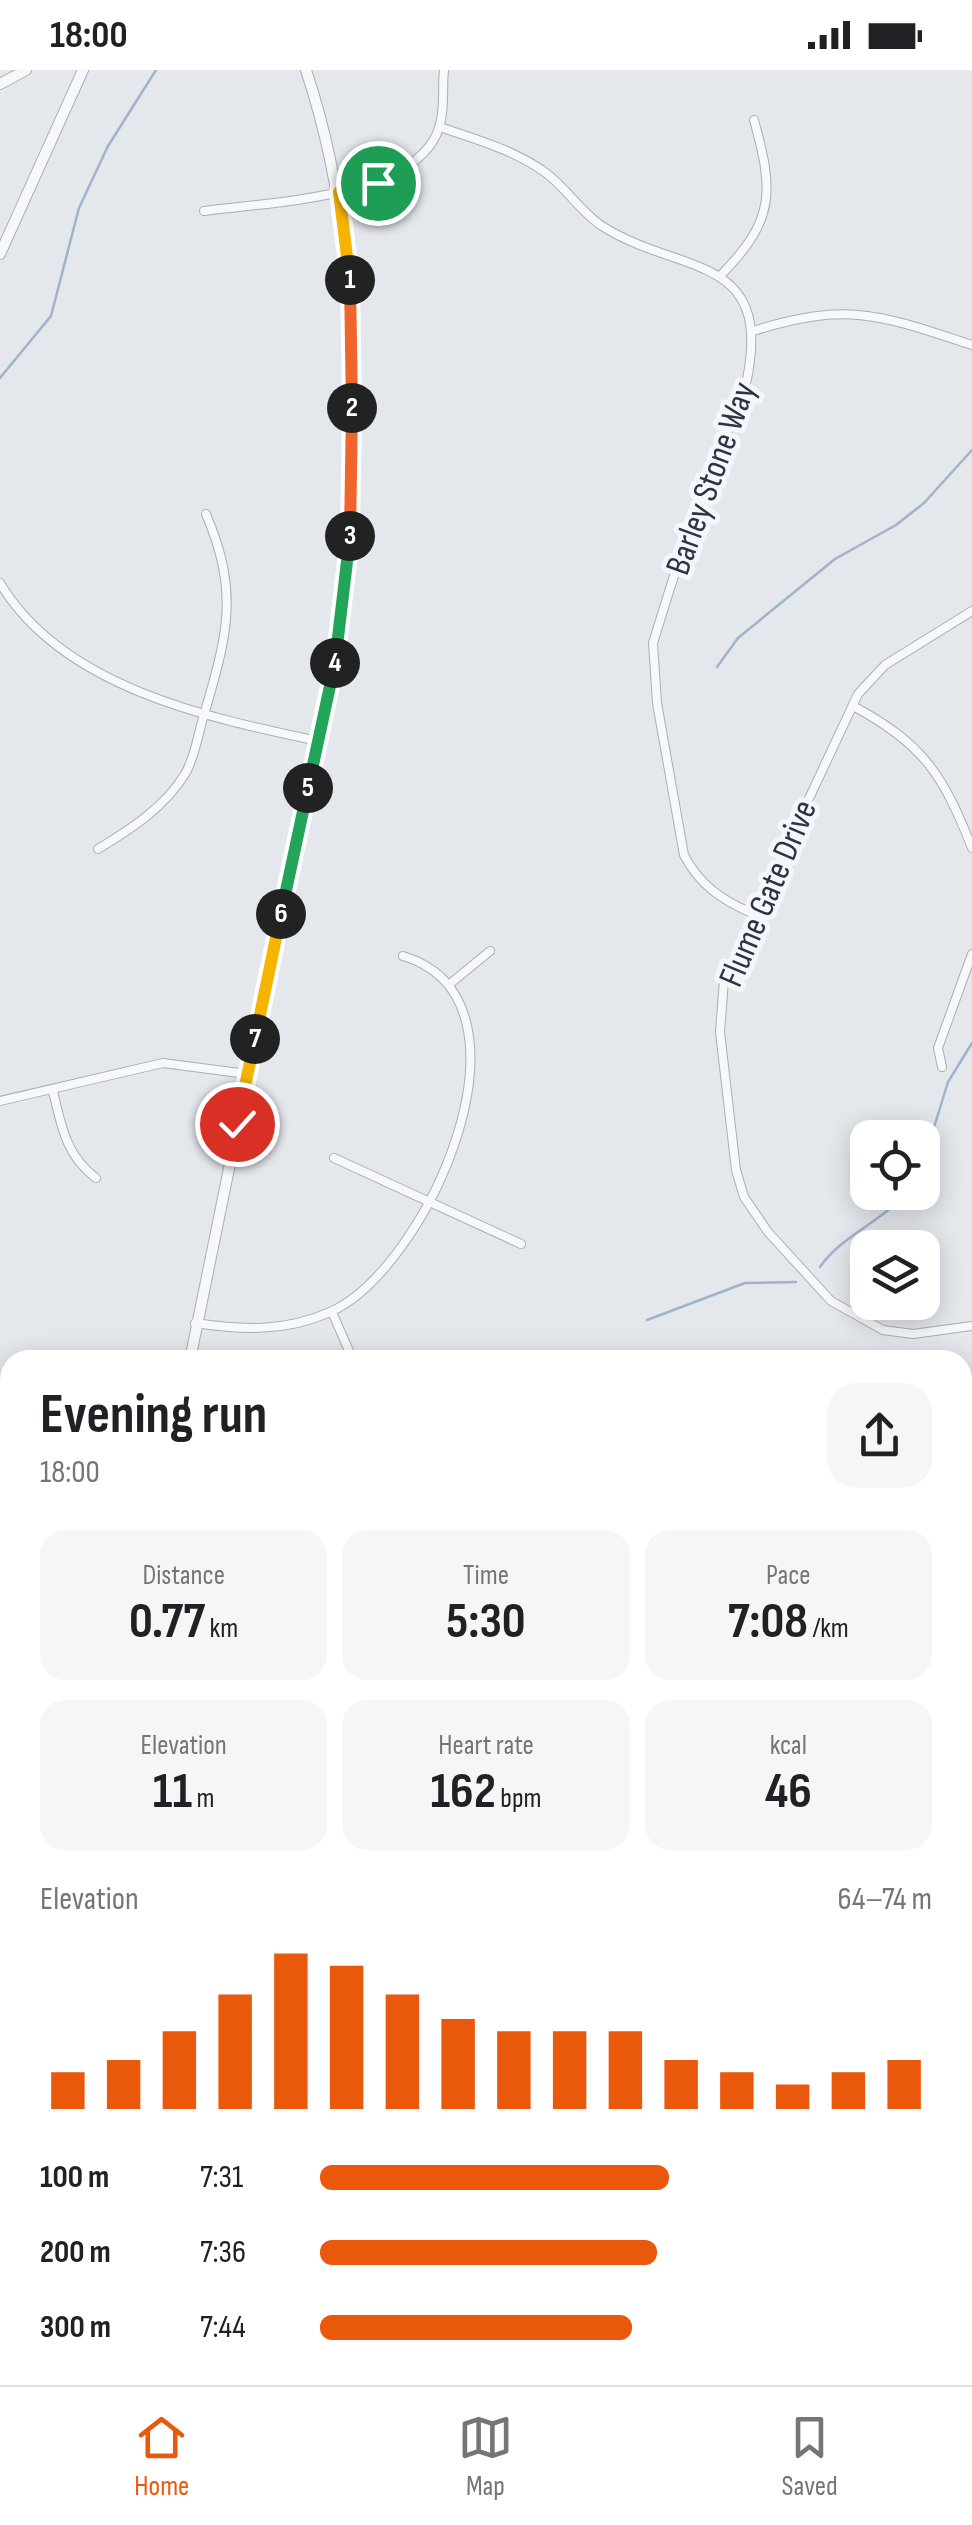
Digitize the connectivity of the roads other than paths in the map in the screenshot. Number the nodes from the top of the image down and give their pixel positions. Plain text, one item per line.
1 (26, 70) edge
2 (83, 70) edge
3 (306, 70) edge
4 (444, 70) edge
5 (0, 84) edge
6 (754, 120) dead end
7 (440, 127) junction
8 (339, 192) junction
9 (204, 211) dead end
10 (0, 254) edge
11 (721, 275) junction
12 (753, 330) junction
13 (972, 345) edge
14 (206, 514) dead end
15 (0, 583) edge
16 (972, 610) edge
17 (853, 706) junction
18 (204, 714) junction
19 (318, 741) junction
20 (98, 848) dead end
21 (972, 848) edge
22 (752, 913) junction
23 (490, 951) dead end
24 (972, 954) edge
25 (403, 956) dead end
26 (451, 984) junction
27 (942, 1066) dead end
28 (247, 1074) junction
29 (53, 1091) junction
30 (0, 1101) edge
31 (334, 1158) dead end
32 (96, 1178) dead end
33 (431, 1203) junction
34 (521, 1244) dead end
35 (332, 1312) junction
36 (195, 1324) junction
37 (972, 1326) edge
38 (191, 1350) edge
39 (349, 1350) edge

1 - 5 street
2 - 10 street
3 - 8 street
4 - 7 street
6 - 11 street
7 - 8 street
7 - 11 street
8 - 9 street
8 - 19 street
11 - 12 street, Barley Stone Way
12 - 13 street
12 - 22 street, Barley Stone Way
14 - 18 street
15 - 18 street
16 - 17 street, Flume Gate Drive
17 - 21 street
17 - 22 street, Flume Gate Drive
18 - 19 street
18 - 20 street
19 - 28 street
22 - 37 street, Flume Gate Drive
23 - 26 street
24 - 27 street
25 - 26 street
26 - 33 street
28 - 29 street
28 - 36 street
29 - 30 street
29 - 32 street
31 - 33 street
33 - 34 street
33 - 35 street
35 - 36 street
35 - 39 street
36 - 38 street

